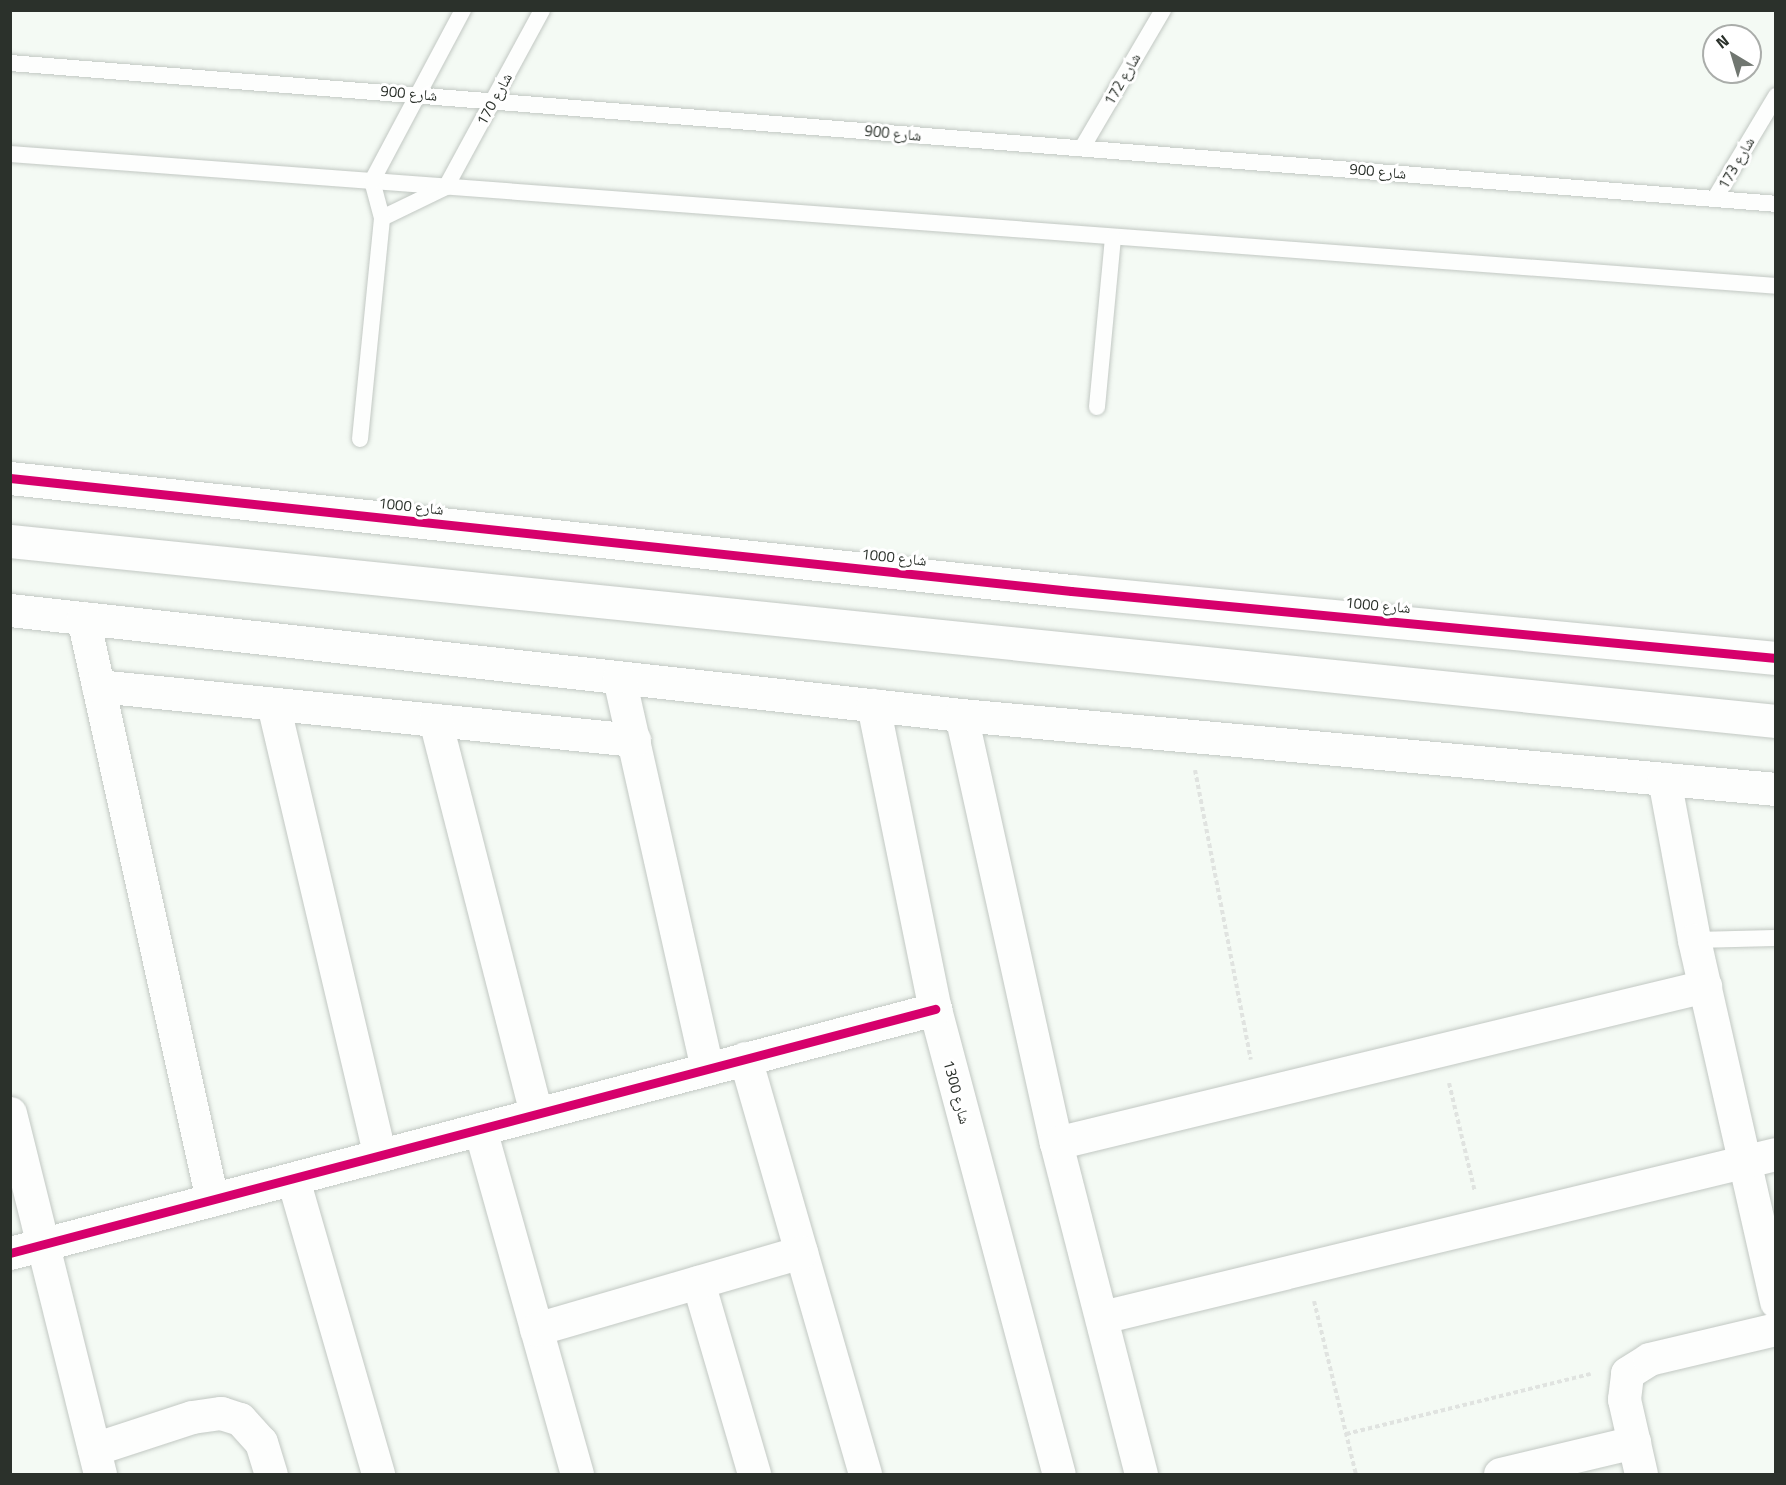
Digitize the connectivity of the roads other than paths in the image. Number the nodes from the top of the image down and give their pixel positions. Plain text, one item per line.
1 (463, 10) edge
2 (542, 10) edge
3 (1163, 10) edge
4 (10, 63) edge
5 (415, 94) junction
6 (1776, 96) edge
7 (493, 101) junction
8 (1082, 148) junction
9 (10, 154) edge
10 (372, 181) junction
11 (446, 187) junction
12 (1715, 198) junction
13 (1776, 204) edge
14 (382, 218) junction
15 (1113, 238) junction
16 (1776, 286) edge
17 (1097, 406) dead end
18 (360, 439) dead end
19 (10, 478) edge
20 (10, 541) edge
21 (10, 610) edge
22 (83, 618) junction
23 (1776, 658) edge
24 (619, 678) junction
25 (98, 686) junction
26 (273, 704) junction
27 (873, 705) junction
28 (961, 715) junction
29 (435, 720) junction
30 (1776, 721) edge
31 (634, 740) junction
32 (1664, 779) junction
33 (1776, 789) edge
34 (1776, 938) edge
35 (1694, 940) junction
36 (1705, 986) junction
37 (934, 1008) junction
38 (745, 1058) junction
39 (707, 1068) junction
40 (10, 1113) edge
41 (536, 1114) junction
42 (480, 1129) junction
43 (1056, 1143) junction
44 (1776, 1154) edge
45 (380, 1155) junction
46 (1744, 1161) junction
47 (292, 1179) junction
48 (212, 1200) junction
49 (46, 1244) junction
50 (801, 1252) junction
51 (10, 1254) edge
52 (698, 1282) junction
53 (1776, 1302) edge
54 (1102, 1317) junction
55 (536, 1329) junction
56 (1776, 1329) edge
57 (1634, 1442) junction
58 (97, 1462) edge
59 (272, 1474) edge
60 (378, 1474) edge
61 (577, 1474) edge
62 (754, 1474) edge
63 (865, 1474) edge
64 (1057, 1474) edge
65 (1141, 1474) edge
66 (1500, 1474) edge
67 (1641, 1474) edge

1 - 5 lane
2 - 7 lane, شارع 170
3 - 8 lane, شارع 172
4 - 5 lane, شارع 900
5 - 7 lane, شارع 900
5 - 10 lane
6 - 12 lane, شارع 173
7 - 8 lane, شارع 900
7 - 11 lane, شارع 170
8 - 12 lane, شارع 900
9 - 10 lane
10 - 11 lane
10 - 14 lane
11 - 14 lane
11 - 15 lane
12 - 13 lane, شارع 900
14 - 18 lane
15 - 16 lane
15 - 17 lane
19 - 23 street, شارع 1000
20 - 30 street
21 - 22 street
22 - 24 street
22 - 25 street
24 - 27 street
24 - 31 street
25 - 26 street
25 - 48 street
26 - 29 street
26 - 45 street
27 - 28 street
27 - 37 street, شارع 1300
28 - 32 street
28 - 43 street
29 - 31 street
29 - 41 street
31 - 39 street
32 - 33 street
32 - 35 street
34 - 35 lane
35 - 36 street
36 - 43 street
36 - 46 street
37 - 38 street
37 - 64 street, شارع 1300
38 - 39 street
38 - 50 street
39 - 41 street
40 - 49 street
41 - 42 street
42 - 45 street
42 - 55 street
43 - 54 street
44 - 46 street
45 - 47 street
46 - 53 street
46 - 54 street
47 - 48 street
47 - 60 street
48 - 49 street
49 - 51 street
49 - 58 street
50 - 52 street
50 - 63 street
52 - 55 street
52 - 62 street
54 - 65 street
55 - 61 street
56 - 57 street
57 - 66 street
57 - 67 street
58 - 59 street

